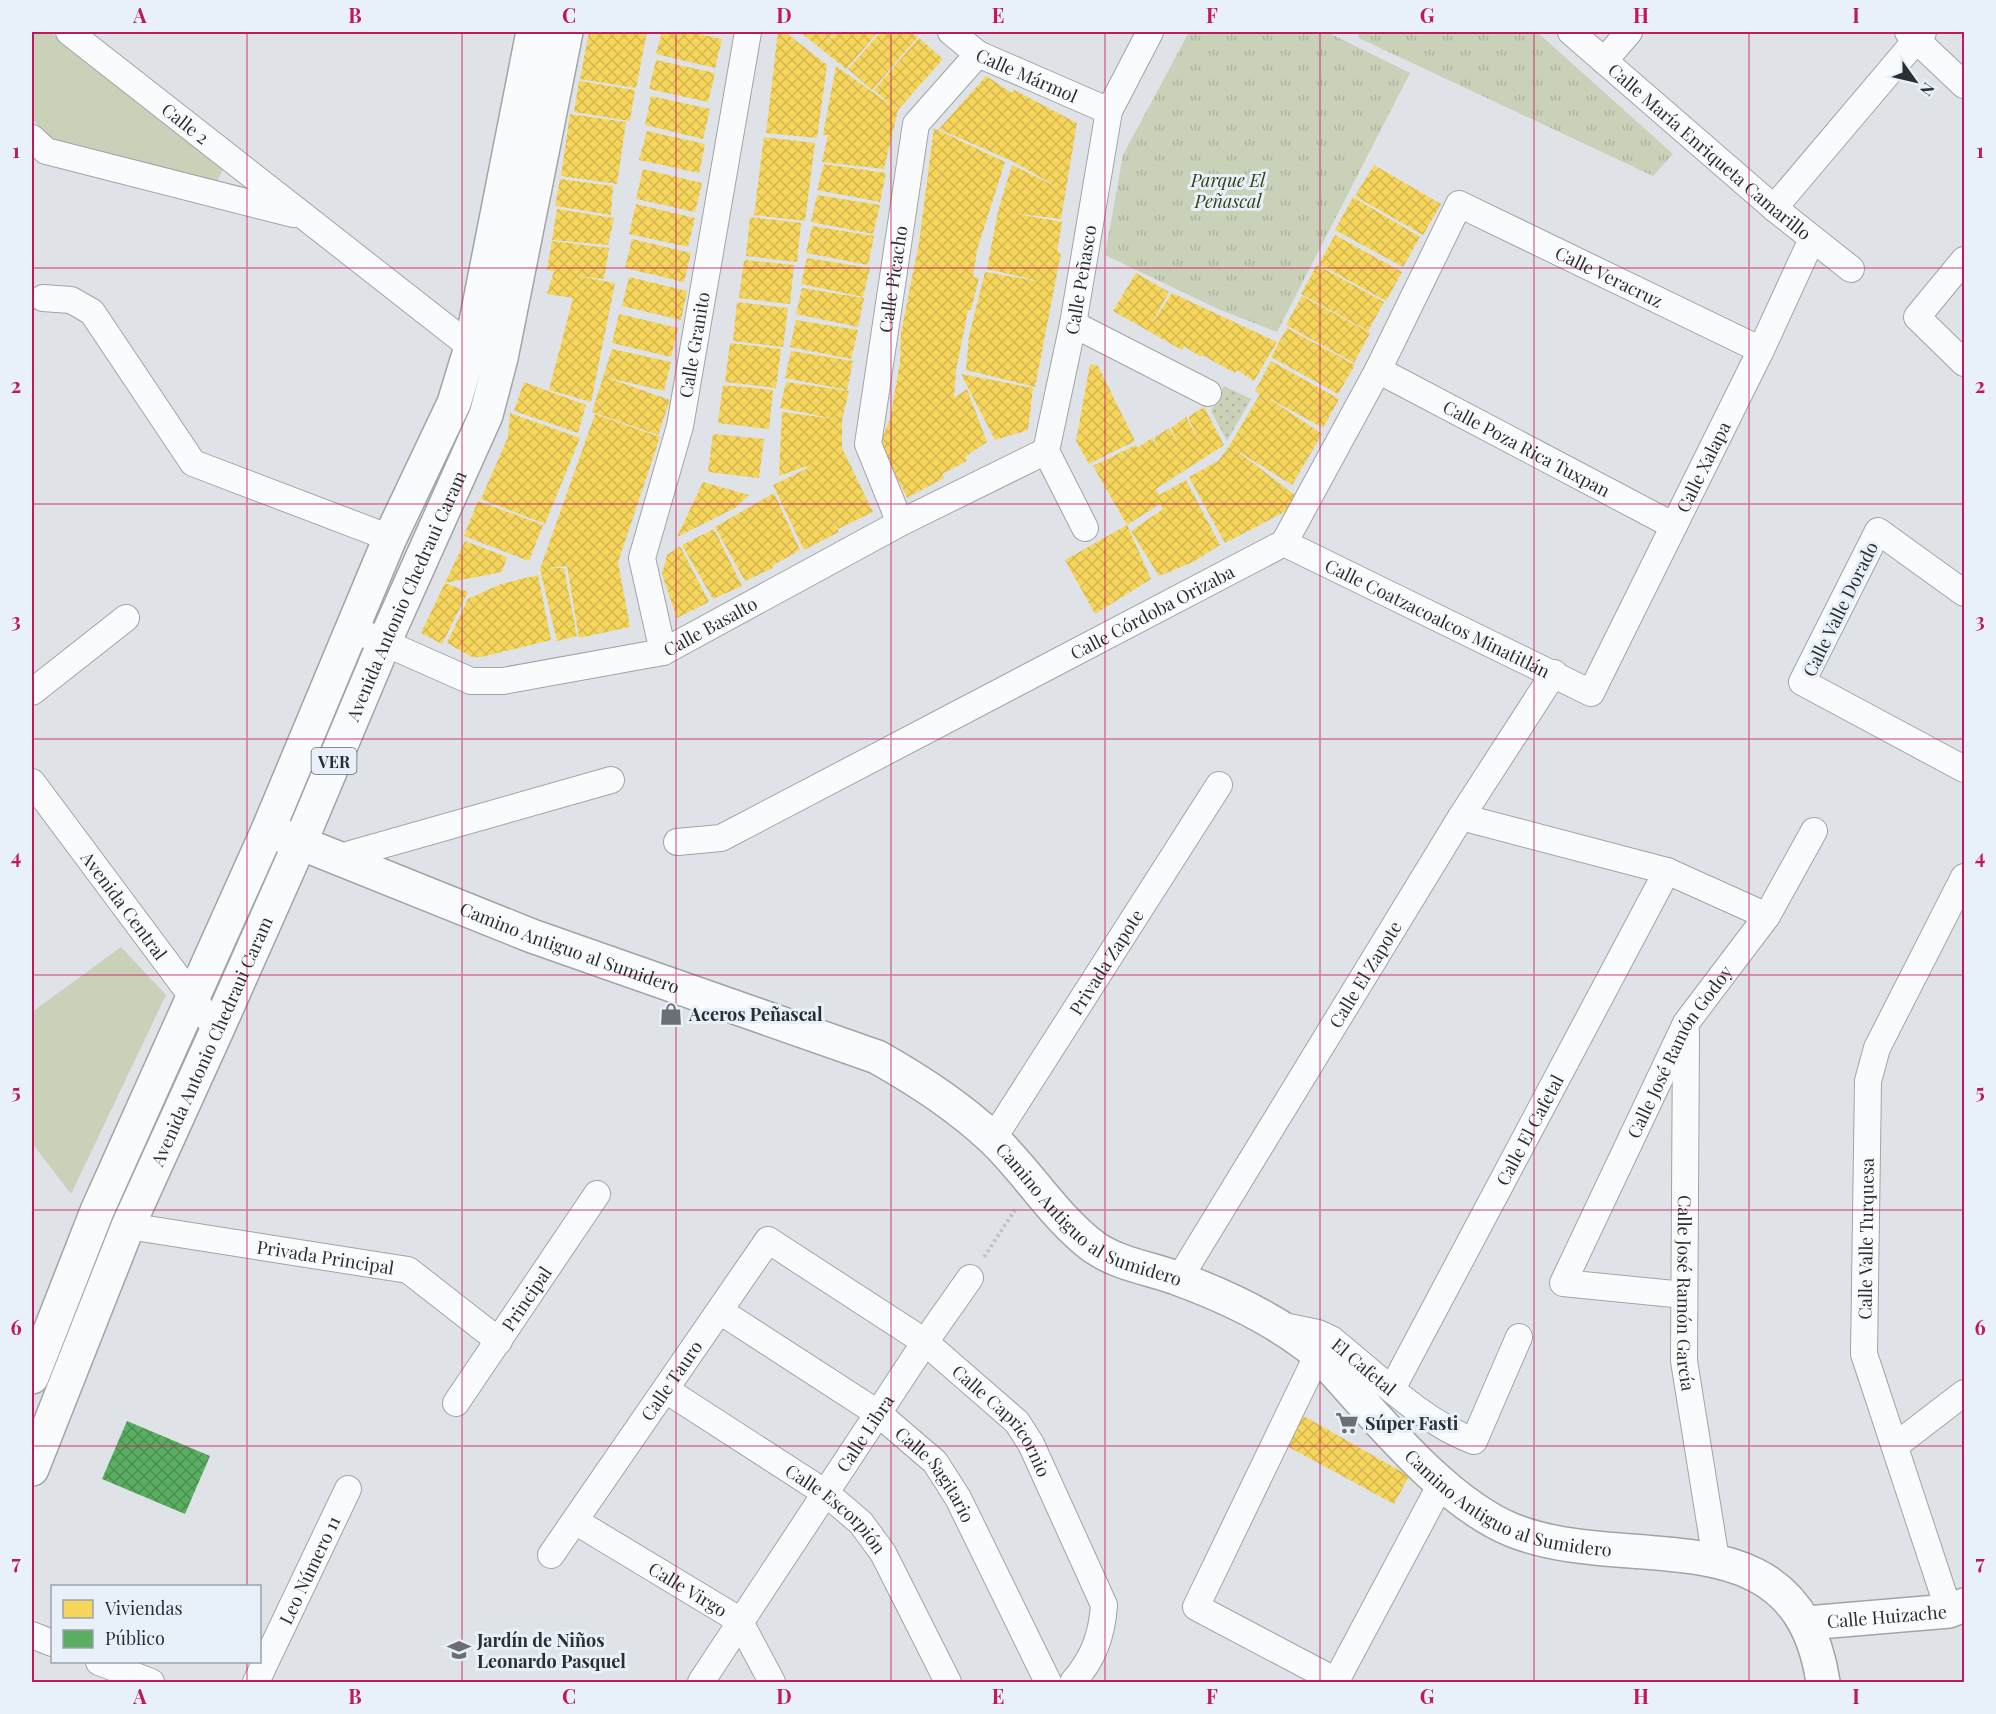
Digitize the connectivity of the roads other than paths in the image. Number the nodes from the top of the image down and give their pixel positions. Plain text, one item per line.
1 (69, 32) edge
2 (532, 32) edge
3 (566, 32) edge
4 (748, 32) edge
5 (951, 32) edge
6 (1150, 32) edge
7 (1571, 32) edge
8 (1629, 32) edge
9 (1916, 34) edge
10 (978, 54) junction
11 (1604, 61) junction
12 (1965, 85) edge
13 (1109, 111) junction
14 (32, 138) edge
15 (1774, 208) junction
16 (302, 217) junction
17 (1812, 239) junction
18 (1965, 260) edge
19 (1851, 268) dead end
20 (43, 298) dead end
21 (1073, 324) junction
22 (471, 347) junction
23 (1761, 350) junction
24 (501, 358) junction
25 (1965, 363) edge
26 (1378, 370) junction
27 (1208, 393) dead end
28 (1046, 451) junction
29 (900, 523) junction
30 (1674, 526) junction
31 (1085, 528) dead end
32 (390, 538) junction
33 (1284, 543) junction
34 (1965, 593) edge
35 (126, 618) dead end
36 (352, 628) junction
37 (384, 643) junction
38 (663, 652) junction
39 (1554, 673) junction
40 (32, 692) edge
41 (1592, 693) joint
42 (1965, 769) edge
43 (611, 780) dead end
44 (32, 782) edge
45 (1220, 785) dead end
46 (1461, 817) junction
47 (268, 830) junction
48 (1814, 831) dead end
49 (677, 842) dead end
50 (300, 843) junction
51 (340, 857) junction
52 (1667, 871) junction
53 (1965, 877) edge
54 (1767, 916) junction
55 (192, 999) junction
56 (1686, 1023) junction
57 (217, 1030) junction
58 (993, 1139) junction
59 (597, 1194) dead end
60 (128, 1226) junction
61 (768, 1240) joint
62 (970, 1278) road end
63 (1179, 1279) junction
64 (1684, 1295) junction
65 (720, 1311) junction
66 (1278, 1324) junction
67 (1519, 1337) dead end
68 (37, 1338) edge
69 (499, 1341) junction
70 (925, 1342) junction
71 (1318, 1354) junction
72 (32, 1377) edge
73 (1392, 1387) junction
74 (666, 1390) junction
75 (1965, 1393) edge
76 (456, 1403) dead end
77 (879, 1414) junction
78 (1895, 1446) junction
79 (32, 1469) edge
80 (1441, 1484) junction
81 (348, 1489) dead end
82 (827, 1494) junction
83 (575, 1521) junction
84 (551, 1555) dead end
85 (1716, 1560) junction
86 (1957, 1608) edge
87 (740, 1620) junction
88 (1807, 1623) junction
89 (32, 1635) edge
90 (51, 1643) edge
91 (102, 1663) edge
92 (152, 1683) edge
93 (256, 1683) edge
94 (701, 1683) edge
95 (772, 1683) edge
96 (948, 1683) edge
97 (1048, 1683) edge
98 (1073, 1683) edge
99 (1823, 1683) edge

1 - 16 street, Calle 2
2 - 22 main road, Avenida Antonio Chedraui Caram / VER
3 - 24 main road, Avenida Antonio Chedraui Caram / VER
4 - 38 street, Calle Granito
5 - 10 street, Calle Mármol
6 - 13 street, Calle Peñasco
7 - 11 street, Calle María Enriqueta Camarillo
8 - 11 street
9 - 12 street
9 - 15 street
10 - 13 street, Calle Mármol
10 - 29 street, Calle Picacho
11 - 15 street, Calle María Enriqueta Camarillo
13 - 21 street, Calle Peñasco
14 - 16 street, Calle 2
15 - 17 street, Calle María Enriqueta Camarillo
16 - 22 street, Calle 2
17 - 19 street, Calle María Enriqueta Camarillo
17 - 23 street, Calle Xalapa
18 - 25 street
20 - 32 street
21 - 27 street
21 - 28 street, Calle Peñasco
22 - 24 street, Calle 2
22 - 32 main road, Avenida Antonio Chedraui Caram / VER
23 - 26 street, Calle Veracruz
23 - 30 street, Calle Xalapa
24 - 37 main road, Avenida Antonio Chedraui Caram / VER
26 - 30 street, Calle Poza Rica Tuxpan
26 - 33 street
28 - 29 street, Calle Basalto
28 - 31 street
29 - 38 street, Calle Basalto
30 - 41 street, Calle Xalapa
32 - 36 main road, Avenida Antonio Chedraui Caram / VER
33 - 39 street, Calle Coatzacoalcos Minatitlán
33 - 49 street, Calle Córdoba Orizaba
34 - 42 street, Calle Valle Dorado
35 - 40 street
36 - 37 street, Calle Basalto
36 - 47 main road, Avenida Antonio Chedraui Caram / VER
37 - 38 street, Calle Basalto
37 - 50 main road, Avenida Antonio Chedraui Caram / VER
39 - 41 street, Calle Coatzacoalcos Minatitlán
39 - 46 street, Calle El Zapote
43 - 51 street
44 - 55 street, Avenida Central
45 - 58 street, Privada Zapote
46 - 52 street
46 - 63 street, Calle El Zapote
47 - 50 main road, Camino Antiguo al Sumidero
47 - 55 main road, Avenida Antonio Chedraui Caram / VER
48 - 54 street, Calle José Ramón Godoy
50 - 51 main road, Camino Antiguo al Sumidero
50 - 57 main road, Avenida Antonio Chedraui Caram / VER
51 - 58 main road, Camino Antiguo al Sumidero
52 - 54 street
52 - 73 street, Calle El Cafetal
53 - 78 street, Calle Valle Turquesa
54 - 56 street, Calle José Ramón Godoy
55 - 57 street, Avenida Central
55 - 68 main road, Avenida Antonio Chedraui Caram / VER
56 - 64 street, Calle José Ramón García
56 - 64 street, Calle José Ramón Godoy
57 - 60 main road, Avenida Antonio Chedraui Caram / VER
58 - 63 main road, Camino Antiguo al Sumidero
59 - 69 street, Principal
60 - 69 street, Privada Principal
60 - 79 main road, Avenida Antonio Chedraui Caram / VER
61 - 65 street, Calle Tauro
61 - 70 street, Calle Capricornio
62 - 70 street, Calle Libra
63 - 66 main road, Camino Antiguo al Sumidero
64 - 85 street, Calle José Ramón García
65 - 74 street, Calle Tauro
65 - 77 street, Calle Sagitario
66 - 71 main road, Camino Antiguo al Sumidero
66 - 73 street, El Cafetal
67 - 73 street, El Cafetal
68 - 72 main road, Avenida Antonio Chedraui Caram / VER
69 - 76 street, Principal
70 - 77 street, Calle Libra
70 - 98 street, Calle Capricornio
71 - 80 main road, Camino Antiguo al Sumidero
71 - 80 street
74 - 82 street, Calle Escorpión
74 - 83 street, Calle Tauro
75 - 78 street
77 - 82 street, Calle Libra
77 - 97 street, Calle Sagitario
78 - 86 street, Calle Valle Turquesa
80 - 85 main road, Camino Antiguo al Sumidero
81 - 93 street, Leo Número 11
82 - 87 street, Calle Libra
82 - 96 street, Calle Escorpión
83 - 84 street, Calle Tauro
83 - 87 street, Calle Virgo
85 - 88 main road, Camino Antiguo al Sumidero
86 - 88 main road, Calle Huizache
87 - 94 street, Calle Libra
87 - 95 street, Calle Virgo
88 - 99 main road, Camino Antiguo al Sumidero
89 - 90 street
91 - 92 street

